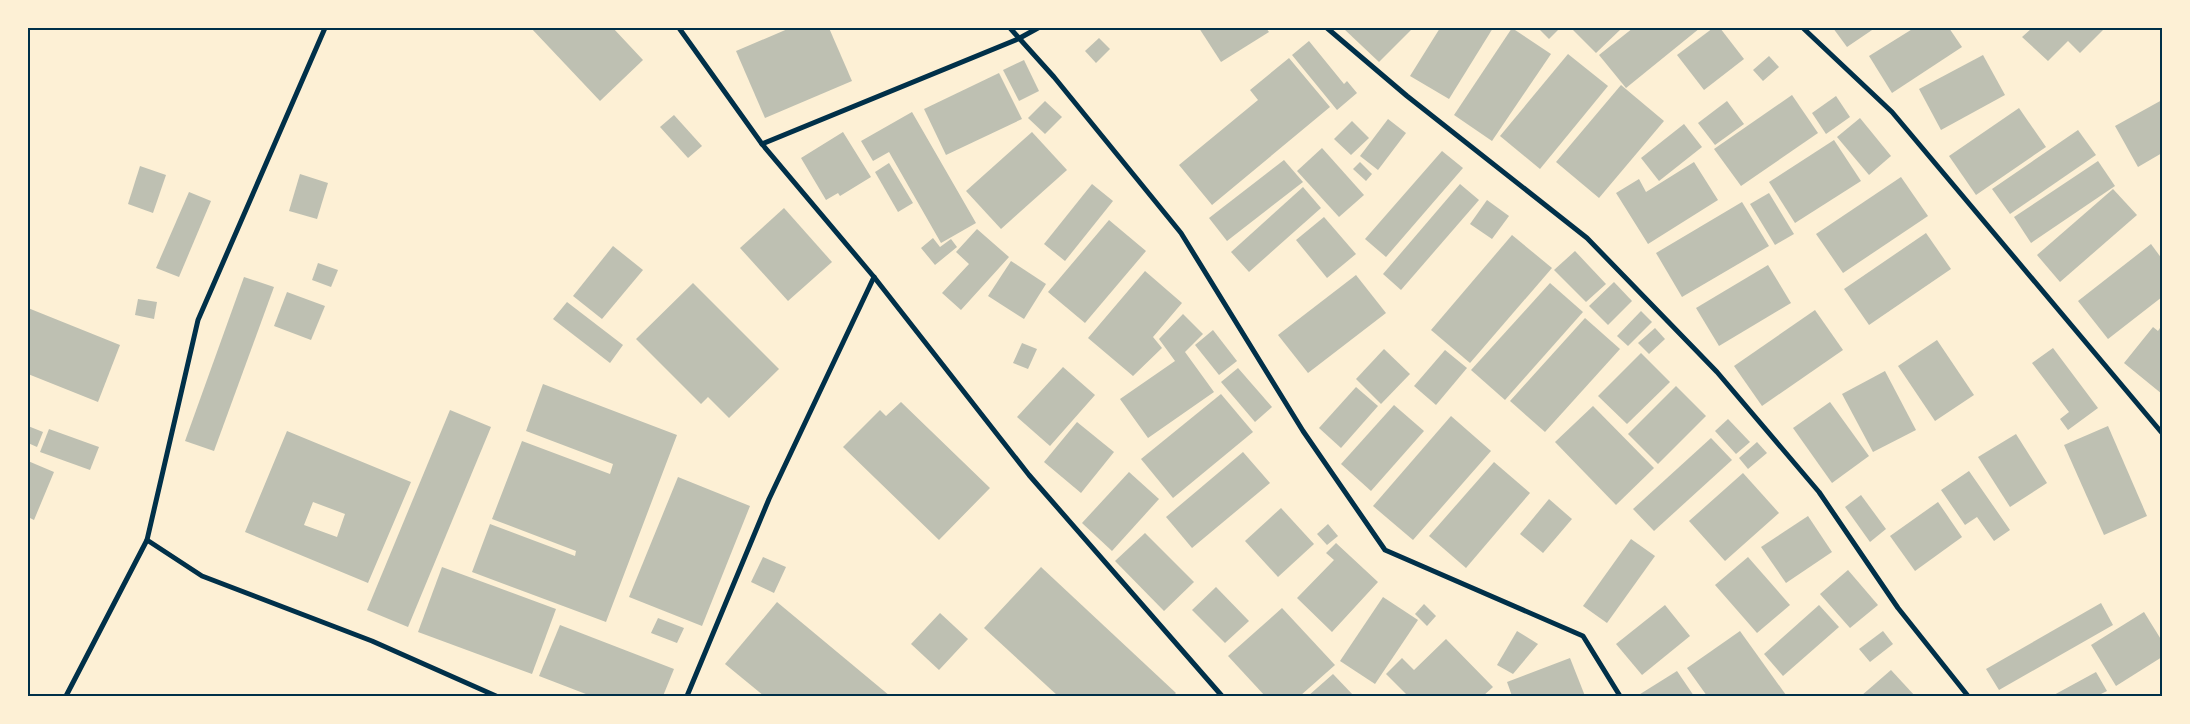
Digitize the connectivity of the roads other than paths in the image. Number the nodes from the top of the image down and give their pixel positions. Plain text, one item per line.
1 (325, 28) edge
2 (679, 28) edge
3 (1010, 28) edge
4 (1038, 28) edge
5 (1327, 28) edge
6 (1803, 28) edge
7 (1018, 39) junction
8 (762, 144) junction
9 (874, 278) junction
10 (2162, 433) edge
11 (147, 540) junction
12 (66, 696) edge
13 (496, 696) edge
14 (687, 696) edge
15 (1222, 696) edge
16 (1620, 696) edge
17 (1968, 696) edge

1 - 11 street
2 - 8 street
3 - 7 street
4 - 7 street
5 - 17 street
6 - 10 street
7 - 8 street
7 - 16 street
8 - 9 street
9 - 14 street
9 - 15 street
11 - 12 street
11 - 13 street

